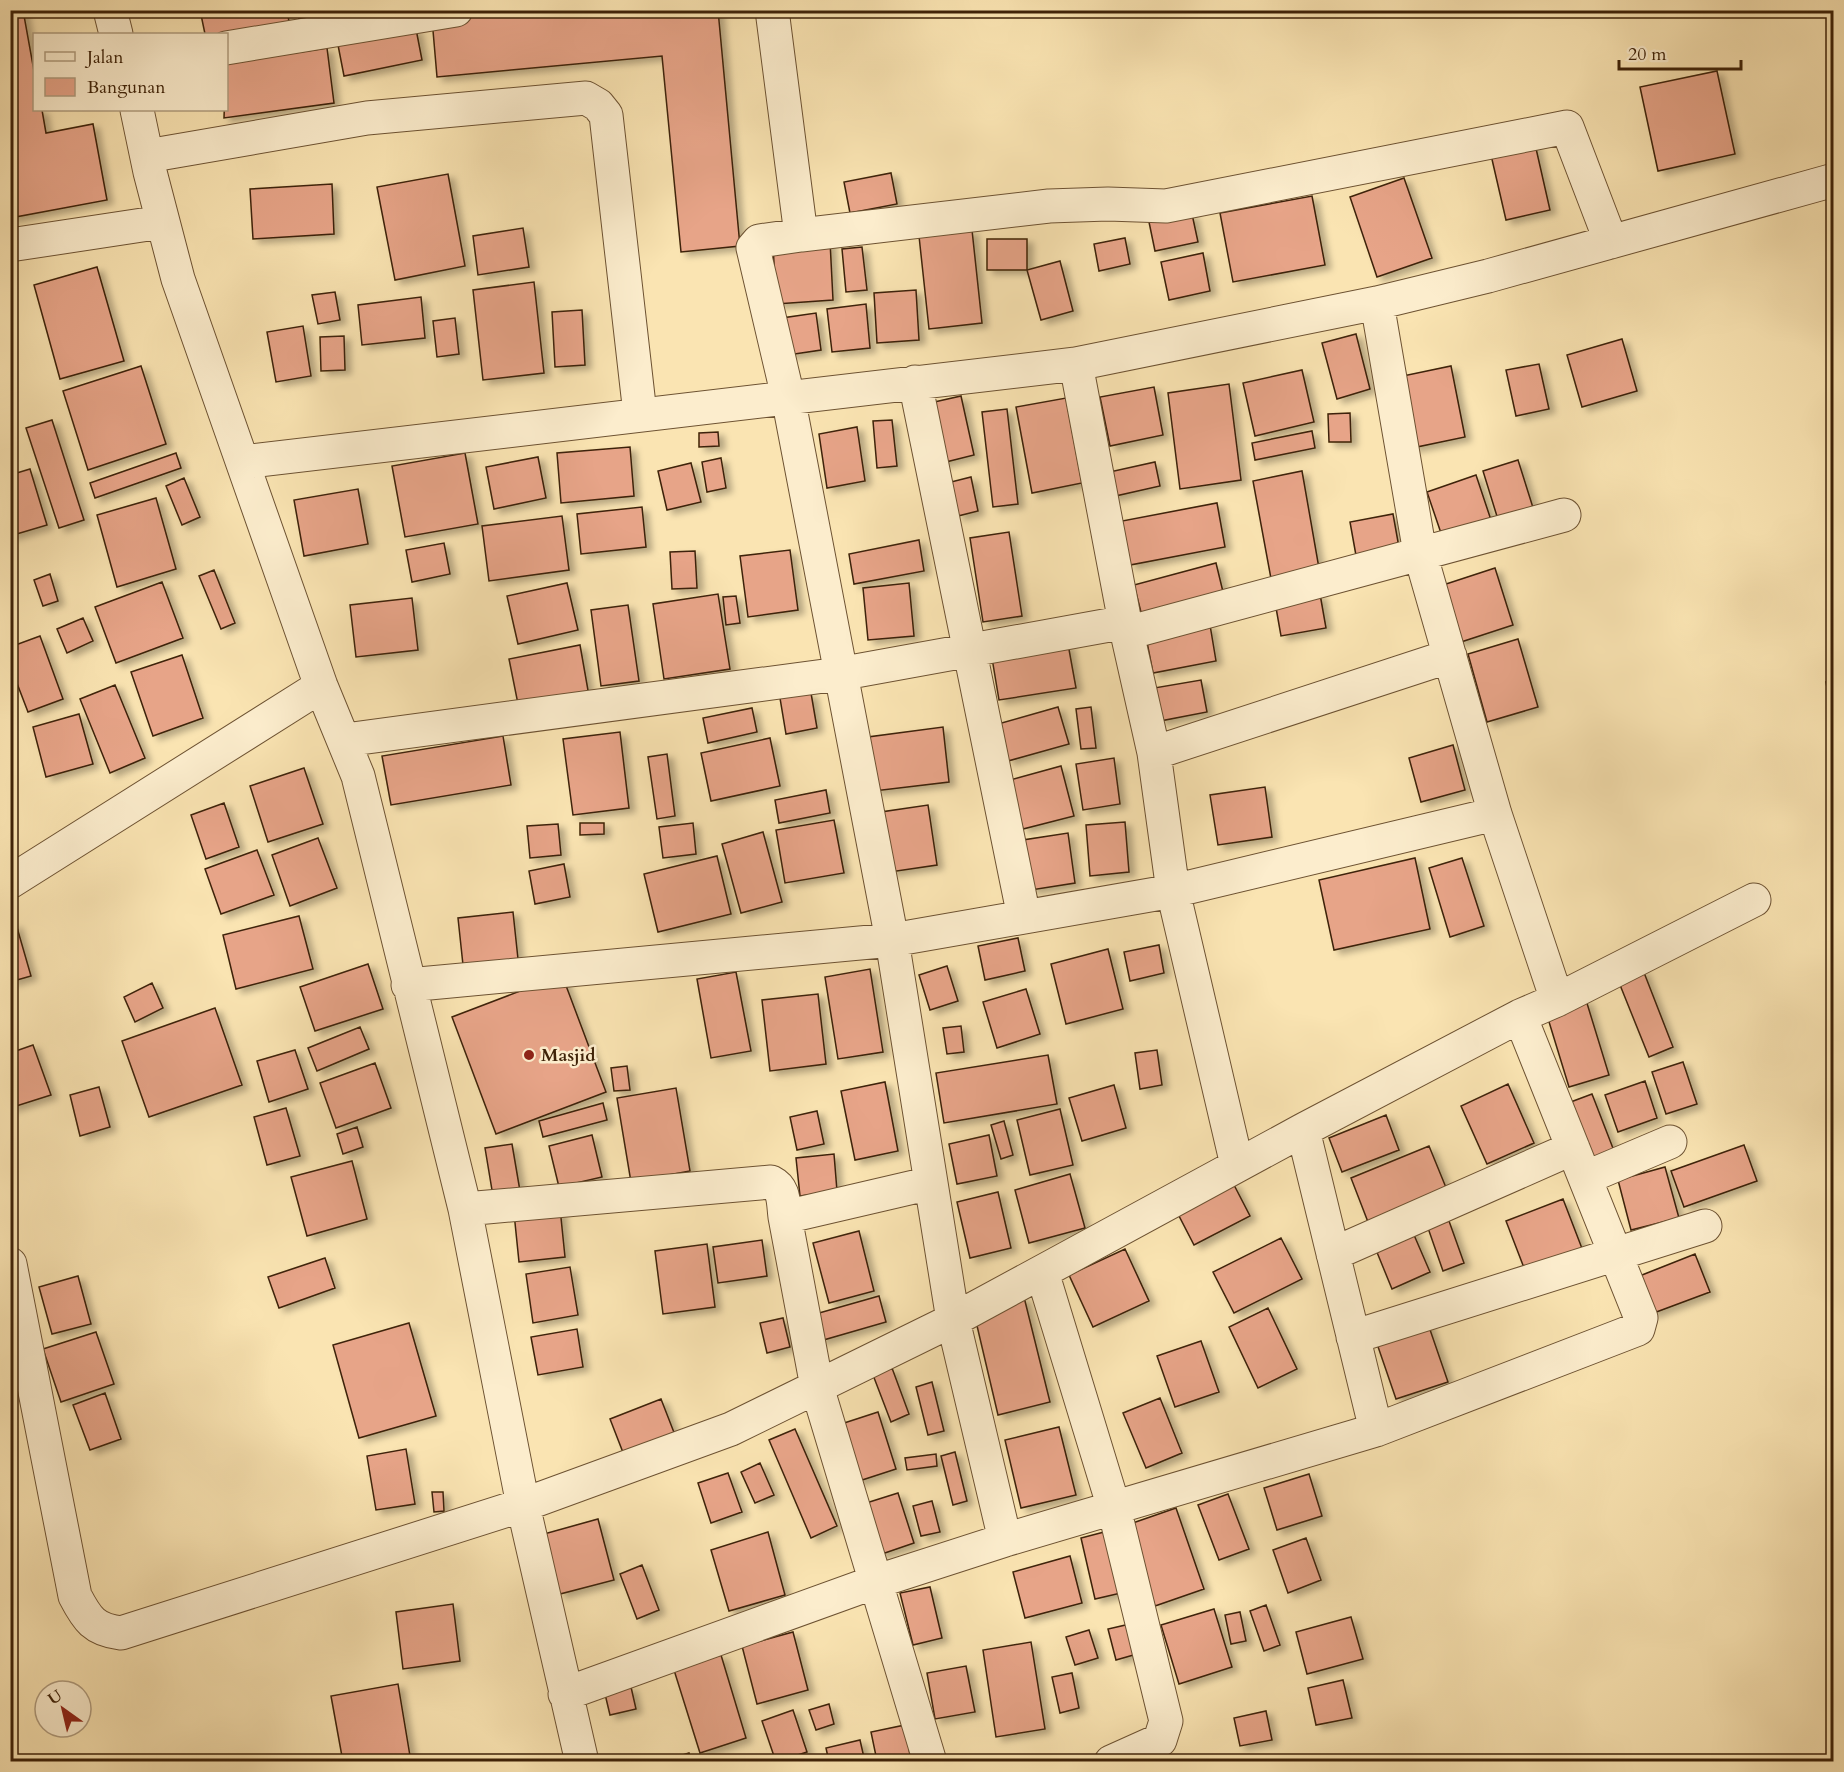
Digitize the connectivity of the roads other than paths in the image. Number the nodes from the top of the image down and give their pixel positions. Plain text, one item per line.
1 (110, 10) edge
2 (772, 10) edge
3 (439, 11) edge
4 (116, 33) edge
5 (228, 48) edge
6 (137, 111) edge
7 (147, 156) junction
8 (1833, 180) edge
9 (162, 222) junction
10 (801, 235) junction
11 (1611, 242) junction
12 (10, 245) edge
13 (1377, 303) junction
14 (1076, 363) junction
15 (915, 382) junction
16 (788, 397) junction
17 (640, 414) junction
18 (243, 462) junction
19 (1564, 515) dead end
20 (1420, 553) junction
21 (1126, 628) junction
22 (968, 651) junction
23 (1450, 656) junction
24 (839, 674) junction
25 (321, 686) junction
26 (345, 740) junction
27 (1154, 753) junction
28 (1495, 814) junction
29 (10, 882) edge
30 (1173, 891) junction
31 (1754, 900) dead end
32 (1024, 917) junction
33 (892, 940) junction
34 (408, 985) junction
35 (1557, 1000) junction
36 (1520, 1016) junction
37 (1303, 1130) junction
38 (1670, 1142) dead end
39 (1573, 1148) junction
40 (1237, 1165) junction
41 (1585, 1178) junction
42 (931, 1183) junction
43 (465, 1209) junction
44 (785, 1216) junction
45 (1705, 1226) dead end
46 (1333, 1254) junction
47 (1617, 1254) junction
48 (1042, 1272) junction
49 (12, 1282) edge
50 (953, 1320) junction
51 (1353, 1337) junction
52 (817, 1387) junction
53 (1376, 1430) junction
54 (523, 1506) junction
55 (1114, 1508) junction
56 (1005, 1540) junction
57 (875, 1581) junction
58 (566, 1694) junction
59 (582, 1761) edge
60 (930, 1761) edge
61 (1111, 1761) edge

1 - 4 street
2 - 10 street
3 - 5 street
6 - 7 street
7 - 9 street
7 - 17 street
8 - 11 street
9 - 12 street
9 - 18 street
10 - 11 street
10 - 16 street
11 - 13 street
13 - 14 street
13 - 20 street
14 - 15 street
14 - 21 street
15 - 16 street
15 - 22 street
16 - 17 street
16 - 24 street
17 - 18 street
18 - 25 street
19 - 20 street
20 - 21 street
20 - 23 street
21 - 22 street
21 - 27 street
22 - 24 street
22 - 32 street
23 - 27 street
23 - 28 street
24 - 26 street
24 - 33 street
25 - 26 street
25 - 29 street
26 - 34 street
27 - 30 street
28 - 30 street
28 - 35 street
30 - 32 street
30 - 40 street
31 - 35 street
32 - 33 street
33 - 34 street
33 - 42 street
34 - 43 street
35 - 36 street
36 - 37 street
36 - 39 street
37 - 40 street
37 - 46 street
38 - 41 street
39 - 41 street
39 - 46 street
40 - 48 street
41 - 47 street
42 - 44 street
42 - 50 street
43 - 44 street
43 - 54 street
44 - 52 street
45 - 47 street
46 - 51 street
47 - 51 street
47 - 53 street
48 - 50 street
48 - 55 street
49 - 54 street
50 - 52 street
50 - 56 street
51 - 53 street
52 - 54 street
52 - 57 street
53 - 55 street
54 - 58 street
55 - 56 street
55 - 61 street
56 - 57 street
57 - 58 street
57 - 60 street
58 - 59 street

